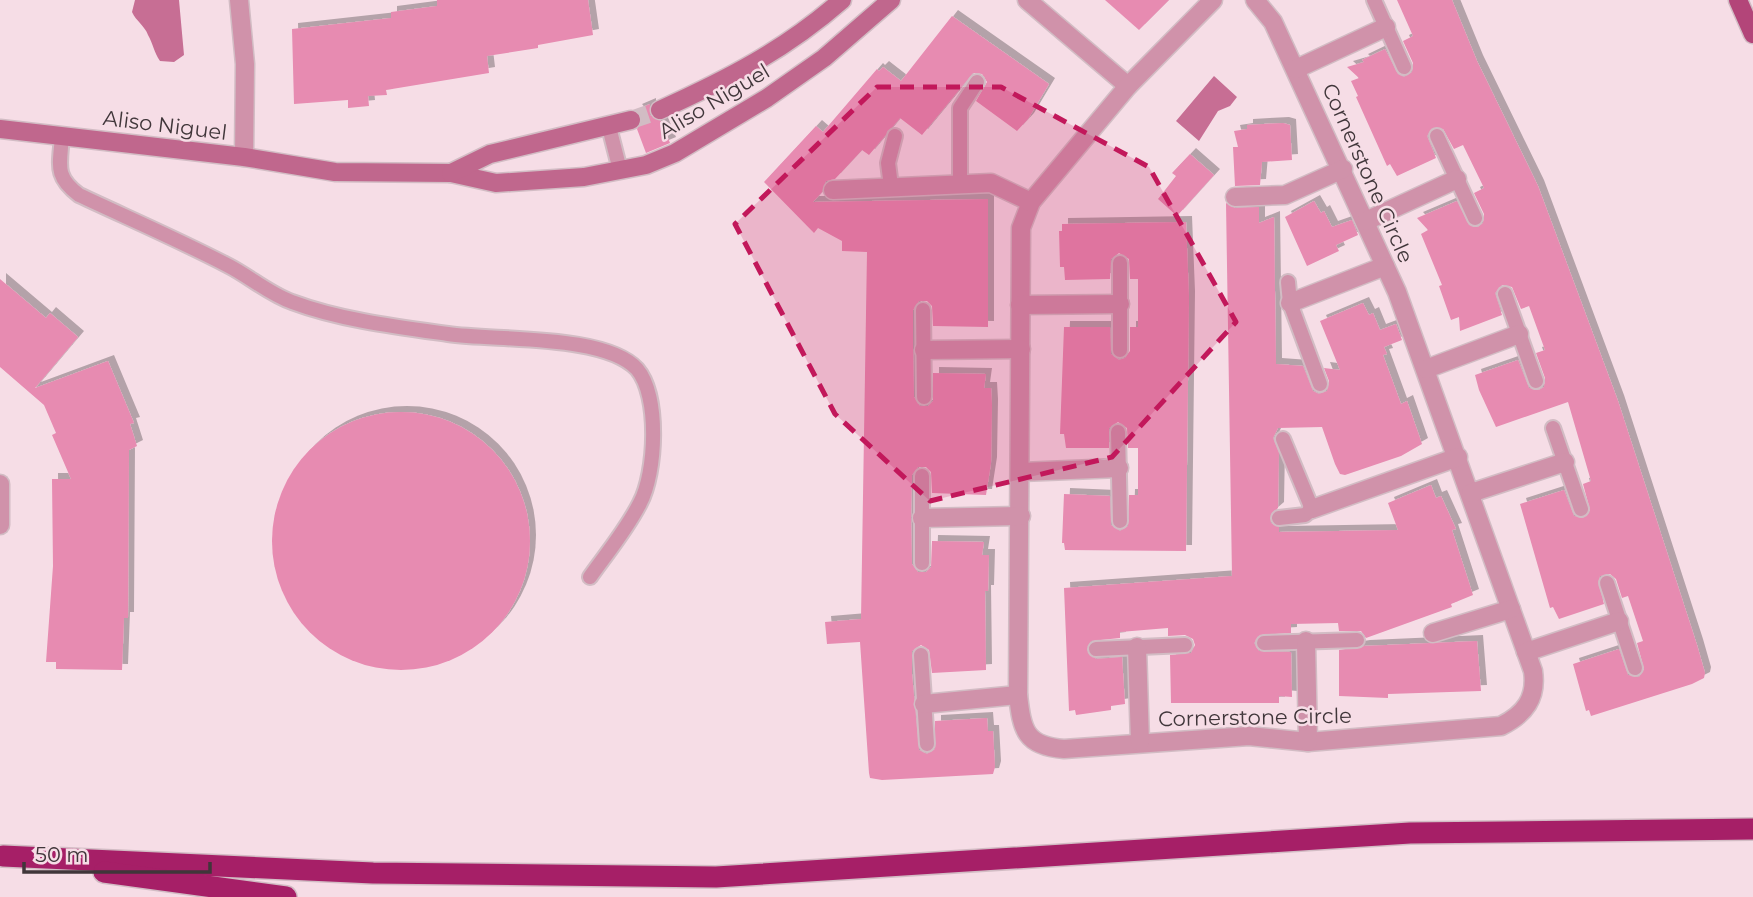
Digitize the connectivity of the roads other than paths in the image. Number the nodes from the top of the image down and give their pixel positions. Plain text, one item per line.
1 (239, 0) edge
2 (842, 0) edge
3 (891, 0) edge
4 (1027, 0) edge
5 (1255, 0) edge
6 (1374, 0) edge
7 (1738, 0) edge
8 (1210, 1) edge
9 (1386, 26) junction
10 (804, 33) junction
11 (1753, 34) edge
12 (824, 58) junction
13 (1404, 67) dead end
14 (1296, 69) junction
15 (977, 82) dead end
16 (1128, 86) junction
17 (660, 110) tunnel mouth
18 (631, 120) tunnel mouth
19 (609, 127) junction
20 (0, 129) edge
21 (62, 136) junction
22 (895, 136) dead end
23 (1437, 136) dead end
24 (244, 157) junction
25 (1343, 169) junction
26 (620, 170) junction
27 (451, 173) junction
28 (1457, 179) junction
29 (960, 183) junction
30 (891, 186) junction
31 (833, 190) dead end
32 (1236, 197) dead end
33 (1031, 202) junction
34 (1475, 218) dead end
35 (1366, 221) junction
36 (1120, 263) dead end
37 (1385, 266) junction
38 (1288, 282) dead end
39 (1505, 294) dead end
40 (1290, 303) junction
41 (1120, 304) junction
42 (1020, 305) junction
43 (923, 310) dead end
44 (1519, 334) junction
45 (1021, 349) junction
46 (924, 350) junction
47 (1120, 350) dead end
48 (1426, 369) junction
49 (1536, 381) dead end
50 (1320, 384) dead end
51 (924, 397) dead end
52 (1553, 428) dead end
53 (1118, 432) dead end
54 (1283, 439) dead end
55 (1458, 457) junction
56 (1565, 462) junction
57 (1119, 468) junction
58 (1021, 472) junction
59 (922, 476) dead end
60 (0, 484) edge
61 (1471, 493) junction
62 (1312, 509) junction
63 (1581, 509) dead end
64 (1021, 516) junction
65 (922, 518) junction
66 (1279, 518) dead end
67 (1120, 520) dead end
68 (0, 524) edge
69 (922, 563) dead end
70 (590, 578) dead end
71 (1607, 583) dead end
72 (1511, 609) junction
73 (1619, 621) junction
74 (1433, 633) dead end
75 (1357, 640) dead end
76 (1306, 641) junction
77 (1264, 643) dead end
78 (1185, 645) dead end
79 (1137, 647) junction
80 (1096, 649) dead end
81 (1526, 652) junction
82 (921, 655) dead end
83 (1635, 668) dead end
84 (1018, 695) junction
85 (924, 704) junction
86 (1140, 742) junction
87 (1308, 742) junction
88 (927, 744) dead end
89 (1753, 829) edge
90 (1, 855) edge
91 (286, 897) edge

1 - 24 street
2 - 10 street, Aliso Niguel
3 - 12 street, Aliso Niguel
4 - 16 street
5 - 14 street, Cornerstone Circle
6 - 9 lane
7 - 11 main road
8 - 16 street, Cornerstone Circle
9 - 13 lane
9 - 14 street
10 - 12 street
10 - 17 street, Aliso Niguel
12 - 26 street, Aliso Niguel
14 - 25 street, Cornerstone Circle
15 - 29 lane
16 - 33 street, Cornerstone Circle
18 - 19 street, Aliso Niguel
19 - 26 lane
19 - 27 street, Aliso Niguel
20 - 21 street, Aliso Niguel
21 - 24 street, Aliso Niguel
21 - 70 lane
22 - 30 lane
23 - 28 lane
24 - 27 street, Aliso Niguel
25 - 32 street
25 - 35 street, Cornerstone Circle
26 - 27 street, Aliso Niguel
28 - 34 lane
28 - 35 street
29 - 30 street
29 - 33 street
30 - 31 street
33 - 42 street, Cornerstone Circle
35 - 37 street, Cornerstone Circle
36 - 41 lane
37 - 40 street
37 - 48 street, Cornerstone Circle
38 - 40 lane
39 - 44 lane
40 - 50 lane
41 - 42 street
41 - 47 lane
42 - 45 street, Cornerstone Circle
43 - 46 lane
44 - 48 street
44 - 49 lane
45 - 46 street
45 - 58 street, Cornerstone Circle
46 - 51 lane
48 - 55 street, Cornerstone Circle
52 - 56 lane
53 - 57 lane
54 - 62 lane
55 - 61 street, Cornerstone Circle
55 - 62 street
56 - 61 street
56 - 63 lane
57 - 58 street
57 - 67 lane
58 - 64 street, Cornerstone Circle
59 - 65 lane
60 - 68 street
61 - 72 street, Cornerstone Circle
62 - 66 lane
64 - 65 street
64 - 84 street, Cornerstone Circle
65 - 69 lane
71 - 73 lane
72 - 74 street
72 - 81 street, Cornerstone Circle
73 - 81 street
73 - 83 lane
75 - 76 lane
76 - 77 lane
76 - 87 street
78 - 79 lane
79 - 80 lane
79 - 86 street
81 - 87 street, Cornerstone Circle
82 - 85 lane
84 - 85 street
84 - 86 street, Cornerstone Circle
85 - 88 lane
86 - 87 street, Cornerstone Circle
89 - 90 highway
90 - 91 highway

